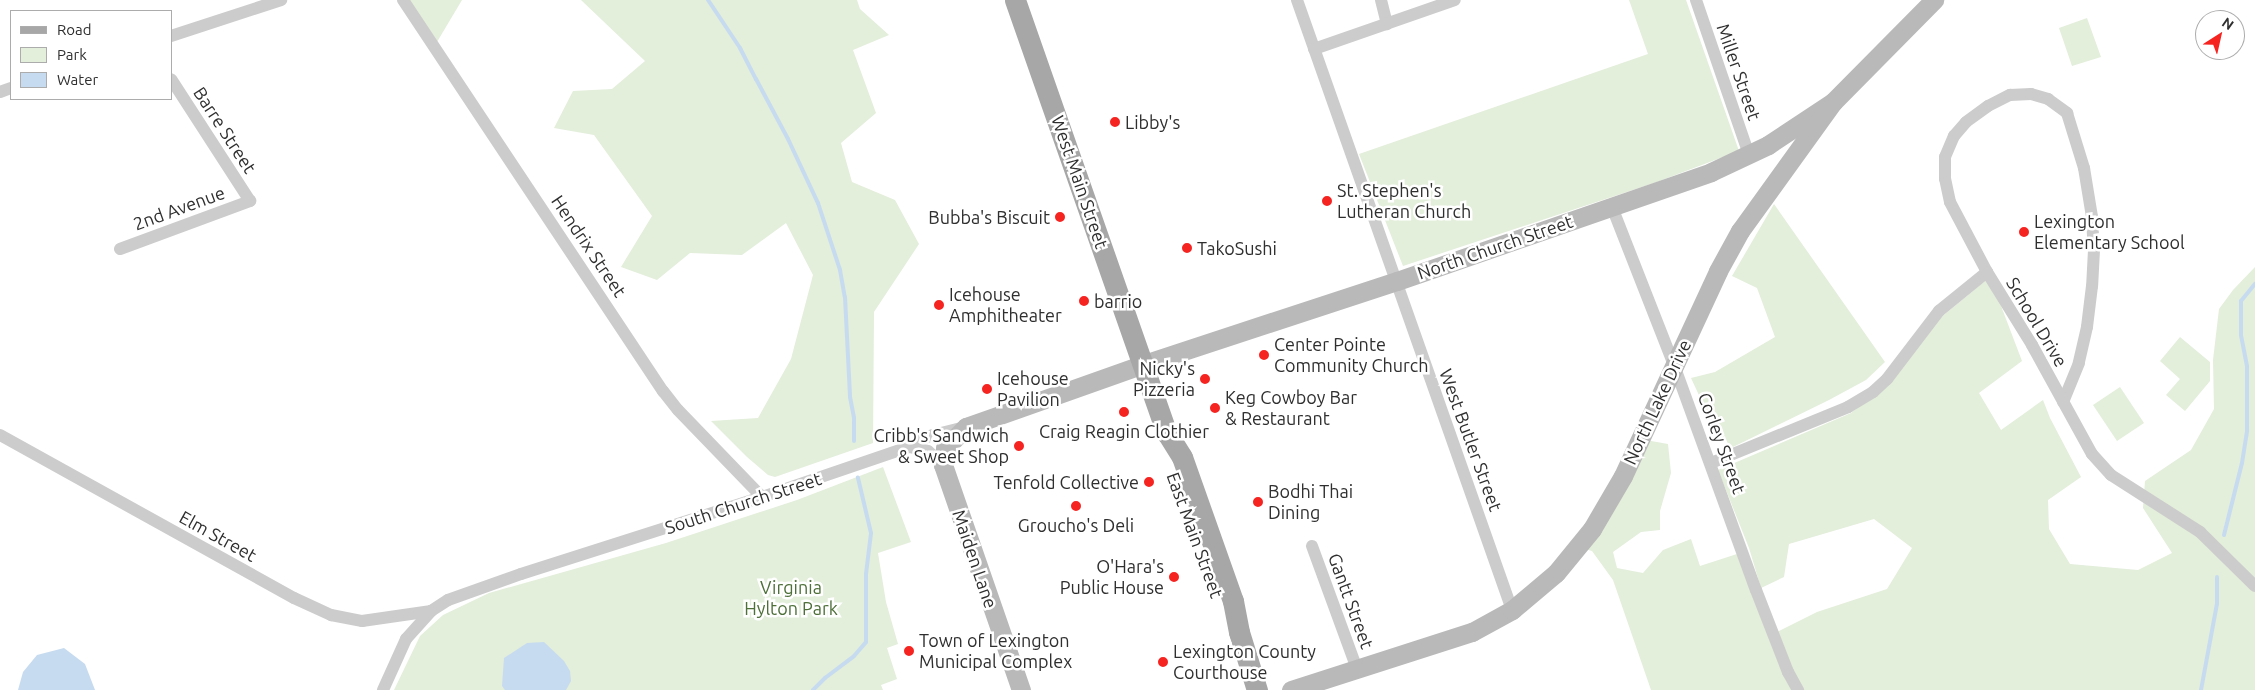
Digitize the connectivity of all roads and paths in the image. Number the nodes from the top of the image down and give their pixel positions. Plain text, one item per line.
1 (281, 0) edge
2 (403, 0) edge
3 (1016, 0) edge
4 (1297, 0) edge
5 (1381, 0) edge
6 (1455, 0) edge
7 (1696, 0) edge
8 (1934, 0) edge
9 (1387, 24) junction
10 (172, 36) edge
11 (1314, 49) junction
12 (172, 80) edge
13 (1833, 102) junction
14 (1750, 154) junction
15 (250, 201) joint
16 (1612, 207) junction
17 (120, 249) dead end
18 (1988, 272) junction
19 (1397, 281) junction
20 (1144, 364) junction
21 (1674, 365) junction
22 (2063, 402) junction
23 (966, 427) junction
24 (0, 435) edge
25 (909, 447) junction
26 (1711, 463) junction
27 (943, 465) junction
28 (762, 497) junction
29 (1312, 546) dead end
30 (2255, 586) edge
31 (1512, 610) junction
32 (431, 611) junction
33 (1358, 669) junction
34 (383, 690) edge
35 (1021, 690) edge
36 (1257, 690) edge
37 (1291, 690) edge
38 (1798, 690) edge

1 - 10 street
2 - 28 street, Hendrix Street
3 - 20 main road, West Main Street
4 - 11 street, West Butler Street
5 - 9 street
6 - 9 street
7 - 14 street, Miller Street
8 - 13 main road, North Lake Drive
9 - 11 street
11 - 19 street, West Butler Street
12 - 15 street, Barre Street
13 - 14 main road, North Church Street
13 - 21 main road, North Lake Drive
14 - 16 main road, North Church Street
15 - 17 street, 2nd Avenue
16 - 19 main road, North Church Street
16 - 21 street, Corley Street
18 - 22 street, School Drive
18 - 22 street
18 - 26 street, School Drive
19 - 20 main road, North Church Street
19 - 31 street, West Butler Street
20 - 23 main road, South Church Street
20 - 36 main road, East Main Street
21 - 26 street, Corley Street
21 - 31 main road, North Lake Drive
22 - 30 street, School Drive
23 - 25 street, South Church Street
23 - 27 main road
24 - 32 street, Elm Street
25 - 27 street
25 - 28 street, South Church Street
26 - 38 street, Corley Street
27 - 35 main road, Maiden Lane
28 - 32 street, South Church Street
29 - 33 street, Gantt Street
31 - 33 main road, North Lake Drive
32 - 34 street, South Church Street
33 - 37 main road, North Lake Drive

